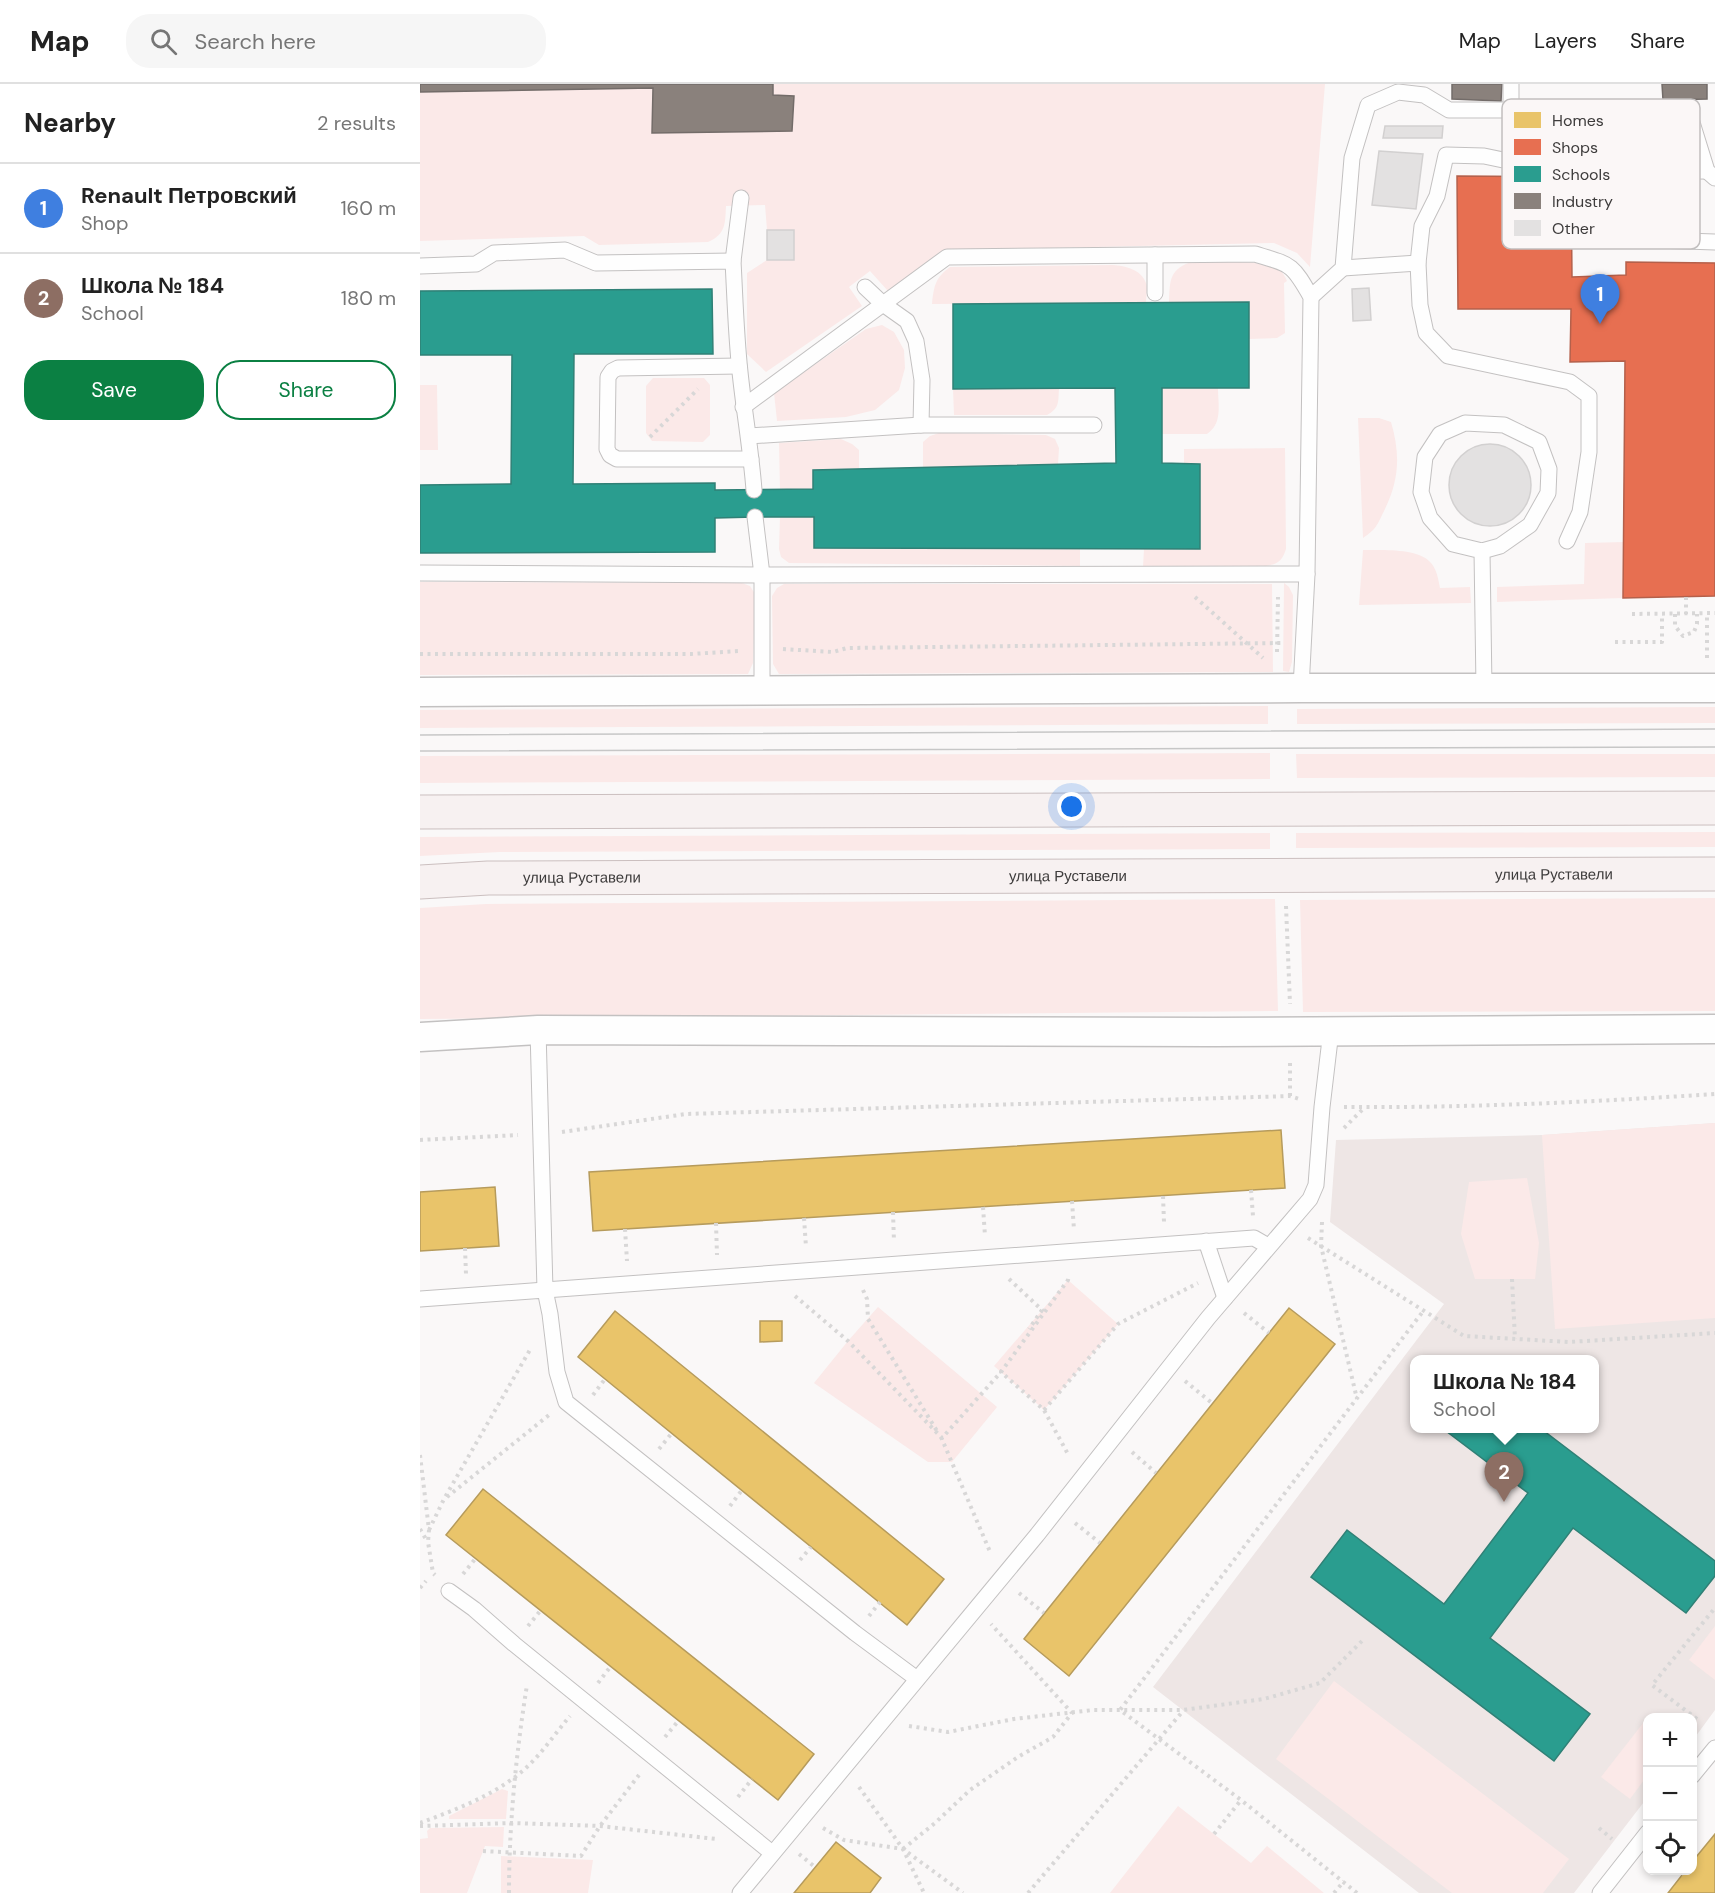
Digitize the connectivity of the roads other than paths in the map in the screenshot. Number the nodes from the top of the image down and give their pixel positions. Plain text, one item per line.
1 (1502, 110) edge
2 (1700, 144) edge
3 (1502, 160) edge
4 (1711, 175) edge
5 (741, 198) dead end
6 (1700, 241) edge
7 (1715, 242) edge
8 (1155, 255) junction
9 (733, 261) junction
10 (1418, 263) junction
11 (420, 266) edge
12 (1343, 268) junction
13 (865, 287) dead end
14 (1155, 293) dead end
15 (1311, 297) junction
16 (883, 304) junction
17 (739, 366) junction
18 (743, 407) junction
19 (921, 425) junction
20 (1094, 425) dead end
21 (749, 436) junction
22 (752, 459) junction
23 (754, 490) dead end
24 (755, 517) dead end
25 (1567, 541) dead end
26 (1482, 551) junction
27 (420, 573) edge
28 (1307, 574) junction
29 (762, 575) junction
30 (1301, 688) junction
31 (1484, 688) junction
32 (1715, 688) edge
33 (762, 690) junction
34 (420, 692) edge
35 (1715, 808) edge
36 (420, 812) edge
37 (1715, 873) edge
38 (420, 882) edge
39 (1715, 1029) edge
40 (538, 1030) junction
41 (1331, 1032) junction
42 (420, 1036) edge
43 (1206, 1241) junction
44 (1268, 1246) junction
45 (545, 1290) junction
46 (1225, 1298) junction
47 (420, 1299) edge
48 (449, 1591) dead end
49 (917, 1679) junction
50 (1715, 1748) edge
51 (1697, 1770) edge
52 (1643, 1837) edge
53 (772, 1853) junction
54 (740, 1893) edge
55 (1600, 1893) edge

1 - 12 lane
2 - 4 lane
3 - 10 lane
5 - 9 lane
6 - 7 lane
8 - 14 lane
8 - 15 lane
8 - 16 lane
9 - 11 lane
9 - 17 lane
10 - 12 lane
10 - 25 lane
12 - 15 lane
13 - 16 lane
15 - 28 lane
16 - 18 lane
16 - 19 lane
17 - 18 lane
17 - 22 lane
18 - 21 lane
19 - 20 lane
19 - 21 lane
21 - 22 lane
22 - 23 lane
24 - 29 lane
26 - 26 lane
26 - 31 lane
27 - 29 lane
28 - 29 lane
28 - 30 lane
29 - 33 lane
30 - 31 street
30 - 33 street
31 - 32 street
33 - 34 street
35 - 36 main road
37 - 38 main road, улица Руставели
39 - 41 street
40 - 41 street
40 - 42 street
40 - 45 lane
41 - 44 lane
43 - 44 lane
43 - 45 lane
43 - 46 lane
44 - 46 lane
45 - 47 lane
45 - 49 lane
46 - 49 lane
48 - 53 lane
49 - 53 lane
50 - 51 lane
52 - 55 lane
53 - 54 lane

